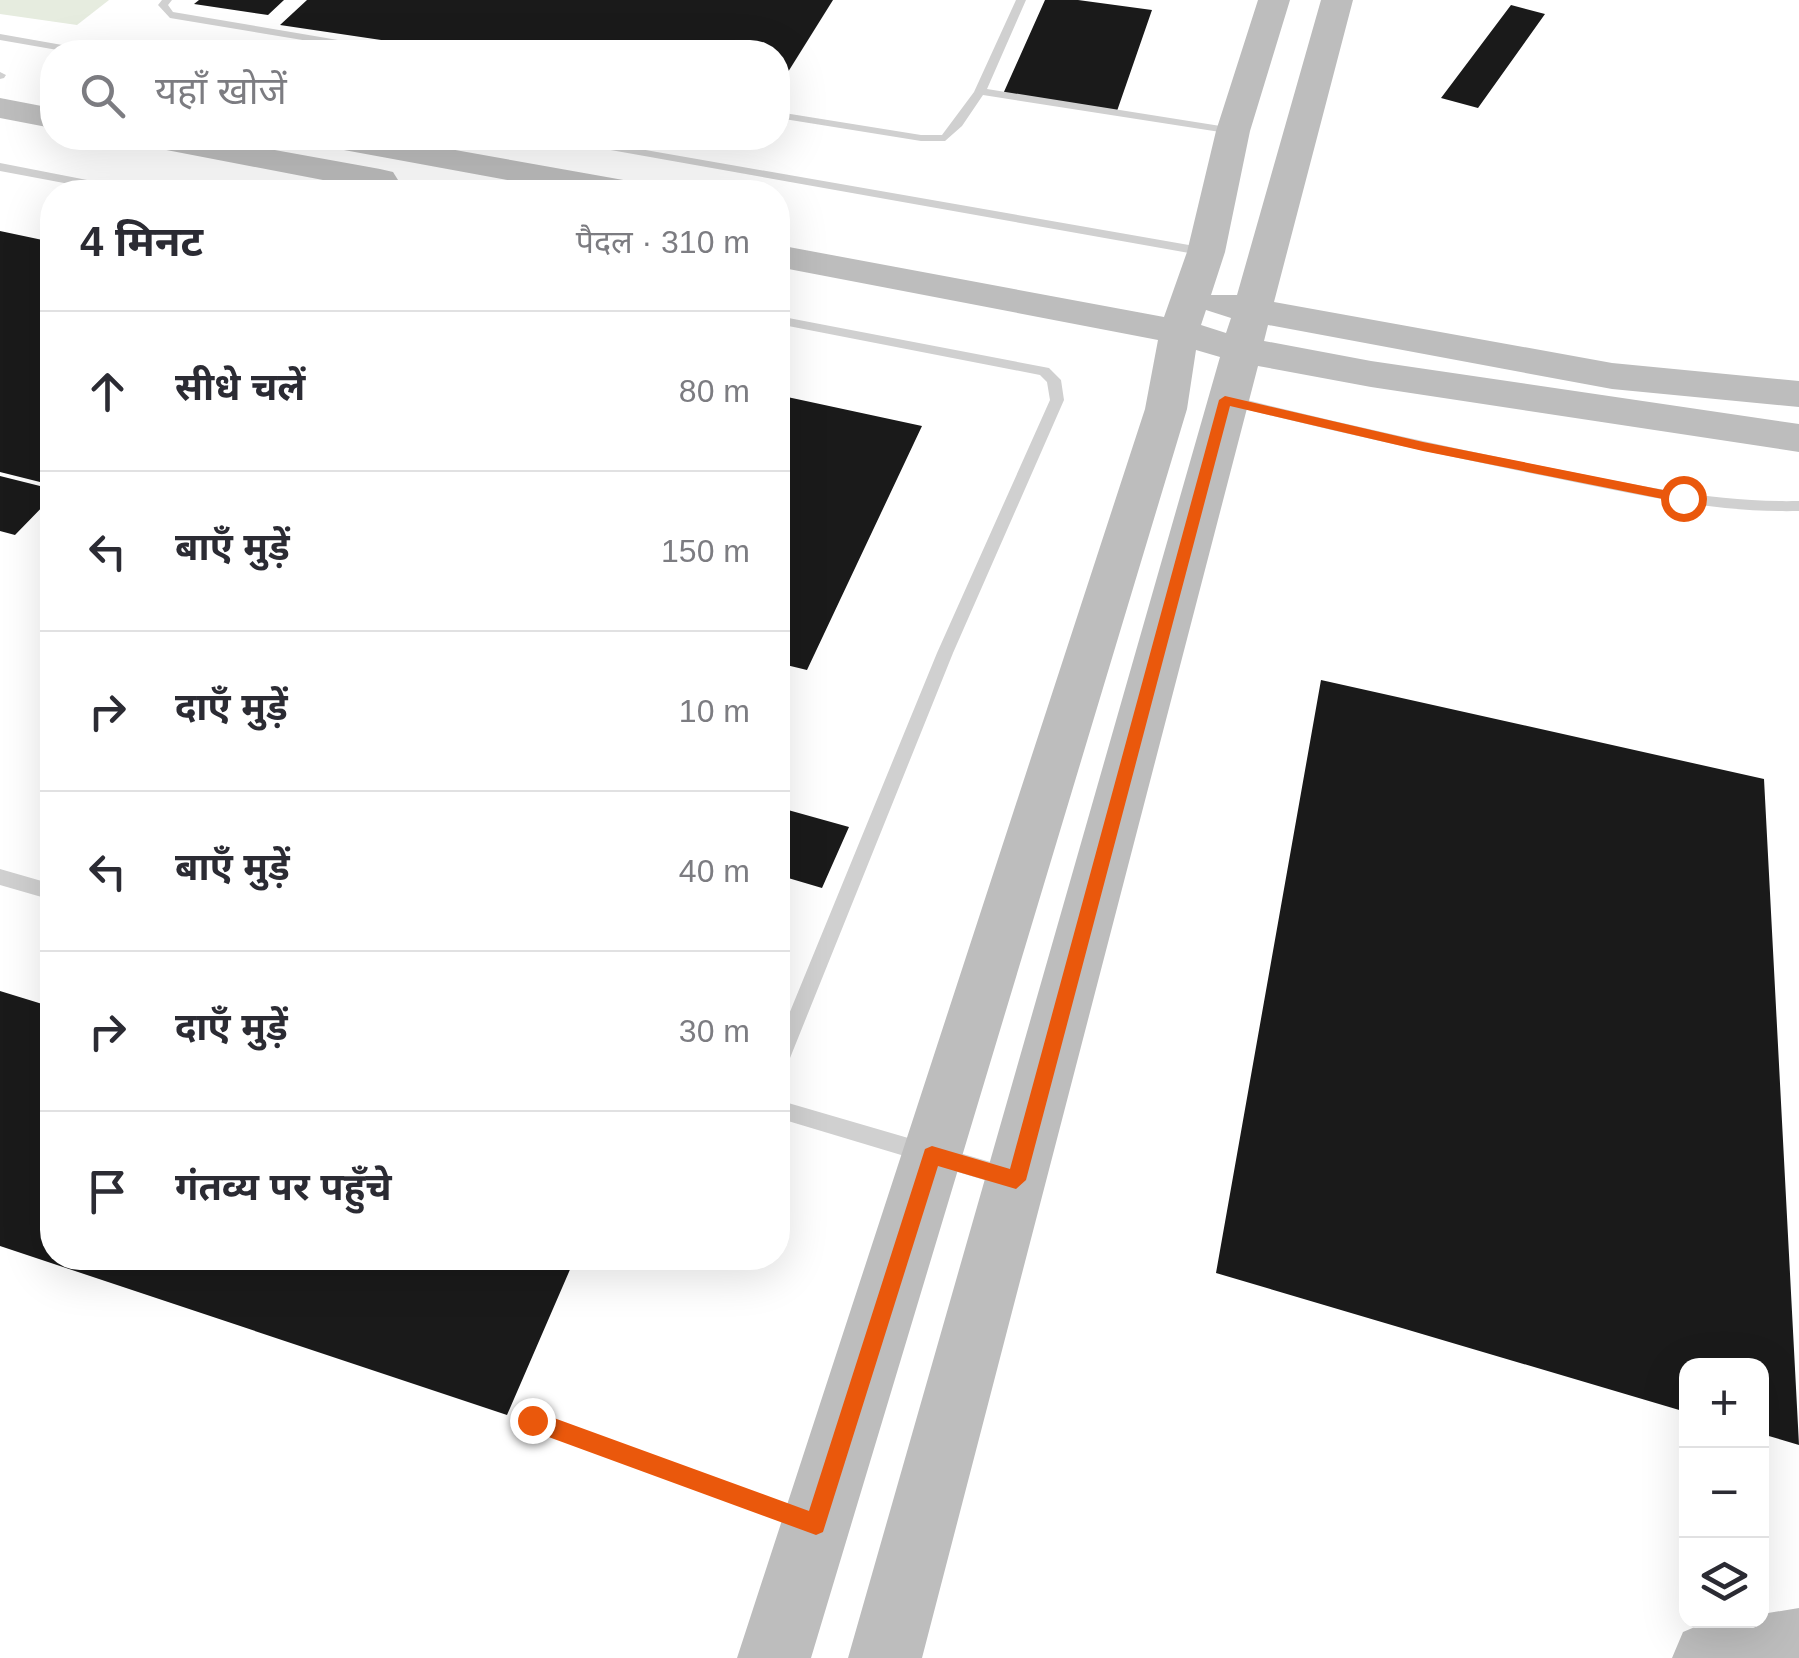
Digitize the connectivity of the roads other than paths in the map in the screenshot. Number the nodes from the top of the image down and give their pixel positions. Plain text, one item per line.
1 (166, 0) edge
2 (1022, 0) edge
3 (1274, 0) edge
4 (1336, 0) edge
5 (0, 37) edge
6 (320, 40) edge
7 (40, 44) edge
8 (0, 76) edge
9 (35, 82) dead end
10 (979, 92) junction
11 (0, 108) edge
12 (40, 116) edge
13 (790, 117) edge
14 (1233, 130) junction
15 (220, 150) edge
16 (399, 150) edge
17 (609, 150) edge
18 (0, 167) edge
19 (67, 180) edge
20 (381, 180) edge
21 (562, 180) edge
22 (730, 180) edge
23 (790, 195) edge
24 (790, 222) edge
25 (790, 257) edge
26 (1191, 294) junction
27 (790, 322) edge
28 (1248, 331) junction
29 (1799, 394) edge
30 (1225, 400) junction
31 (1799, 438) edge
32 (1799, 506) edge
33 (0, 877) edge
34 (40, 889) edge
35 (790, 1033) edge
36 (790, 1113) edge
37 (932, 1155) junction
38 (1016, 1180) junction
39 (1799, 1645) edge
40 (774, 1658) edge
41 (885, 1658) edge
42 (1710, 1658) edge

1 - 6 lane
2 - 10 lane
3 - 14 street
4 - 28 street
5 - 7 lane
8 - 9 street
10 - 13 lane
10 - 14 lane
11 - 12 street
14 - 26 street
15 - 20 street
16 - 21 street
17 - 22 lane
18 - 19 lane
23 - 26 lane
24 - 26 street
25 - 26 street
26 - 28 street
26 - 37 street
27 - 35 lane
28 - 29 street
28 - 30 street
28 - 31 street
30 - 32 lane
30 - 38 street
33 - 34 lane
36 - 37 lane
37 - 38 lane
37 - 40 street
38 - 41 street
39 - 42 street

